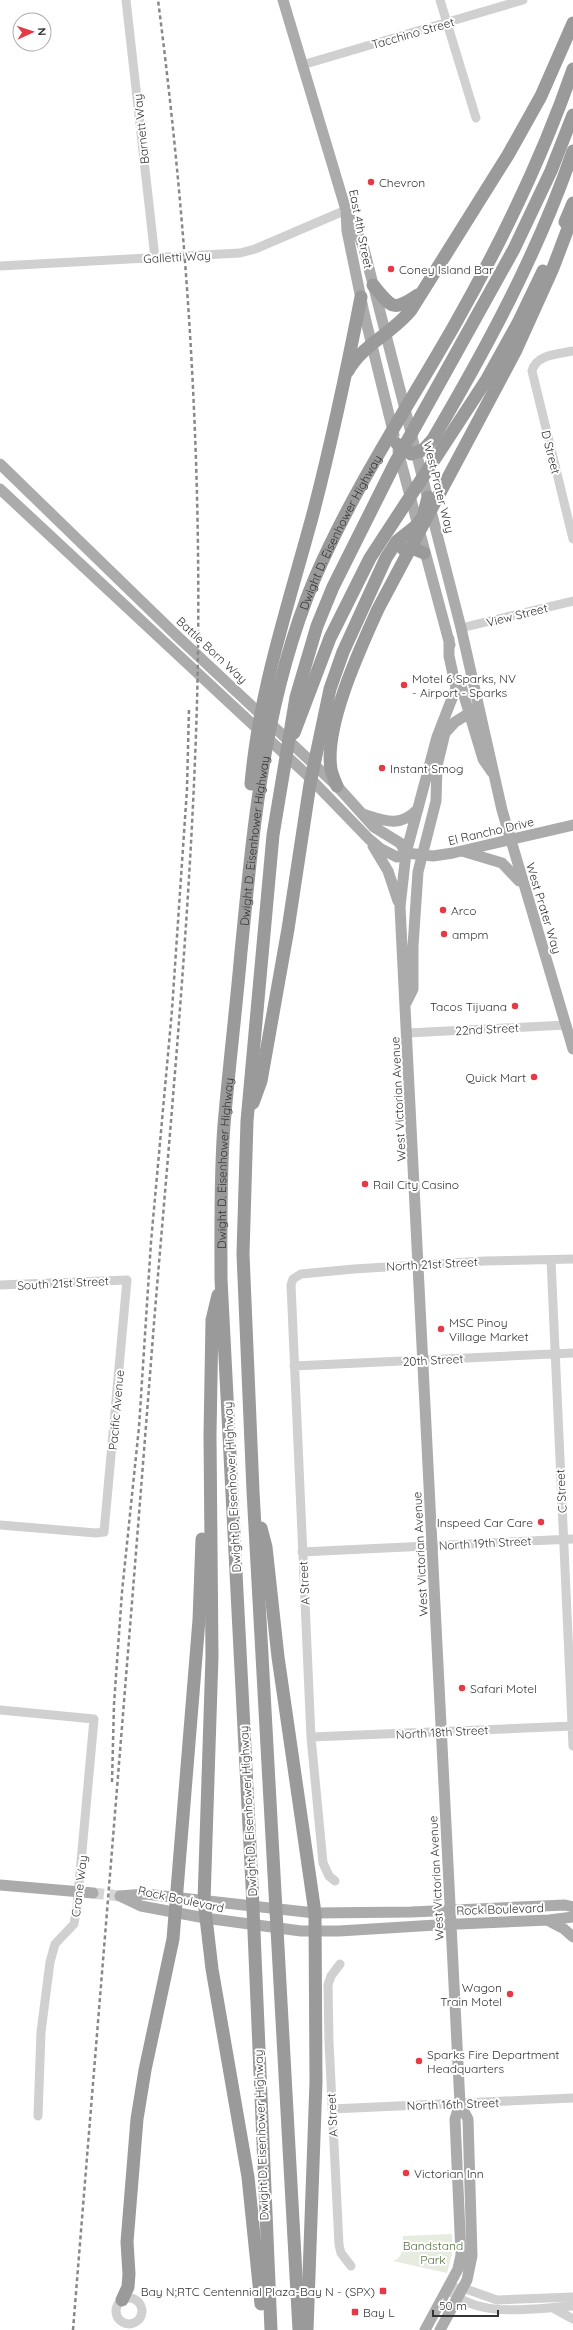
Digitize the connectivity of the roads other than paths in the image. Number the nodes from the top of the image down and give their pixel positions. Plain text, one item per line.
1 (126, 0) edge
2 (283, 0) edge
3 (440, 0) edge
4 (524, 0) edge
5 (447, 23) junction
6 (573, 23) edge
7 (302, 65) junction
8 (573, 69) edge
9 (573, 116) edge
10 (476, 118) dead end
11 (573, 151) edge
12 (573, 203) edge
13 (346, 210) junction
14 (573, 215) edge
15 (155, 258) junction
16 (0, 266) edge
17 (373, 285) junction
18 (420, 294) junction
19 (361, 297) junction
20 (386, 333) junction
21 (372, 346) junction
22 (573, 351) edge
23 (345, 376) junction
24 (396, 443) junction
25 (417, 453) junction
26 (0, 464) edge
27 (0, 489) edge
28 (428, 497) junction
29 (417, 525) junction
30 (573, 539) edge
31 (424, 553) junction
32 (378, 574) junction
33 (573, 601) edge
34 (461, 628) junction
35 (448, 638) junction
36 (473, 682) junction
37 (273, 684) junction
38 (301, 701) junction
39 (468, 714) junction
40 (493, 774) junction
41 (337, 786) junction
42 (418, 809) junction
43 (363, 814) junction
44 (573, 825) edge
45 (369, 839) junction
46 (510, 840) junction
47 (461, 851) junction
48 (414, 855) junction
49 (522, 885) junction
50 (400, 907) junction
51 (406, 1003) junction
52 (566, 1025) junction
53 (408, 1033) junction
54 (573, 1049) edge
55 (247, 1121) junction
56 (573, 1259) edge
57 (551, 1260) junction
58 (419, 1265) junction
59 (293, 1279) joint
60 (126, 1280) joint
61 (221, 1280) junction
62 (0, 1285) edge
63 (573, 1353) edge
64 (554, 1354) junction
65 (424, 1360) junction
66 (294, 1366) junction
67 (253, 1491) junction
68 (210, 1506) junction
69 (0, 1525) edge
70 (568, 1539) edge
71 (433, 1546) junction
72 (302, 1552) junction
73 (0, 1710) edge
74 (573, 1726) edge
75 (442, 1732) junction
76 (311, 1737) junction
77 (573, 1746) edge
78 (335, 1881) dead end
79 (0, 1885) edge
80 (93, 1893) tunnel mouth
81 (204, 1901) junction
82 (573, 1907) edge
83 (450, 1910) junction
84 (315, 1913) junction
85 (573, 1917) edge
86 (205, 1918) junction
87 (549, 1920) junction
88 (451, 1924) junction
89 (316, 1932) junction
90 (573, 1937) edge
91 (340, 1964) dead end
92 (573, 2098) edge
93 (460, 2104) junction
94 (332, 2109) junction
95 (38, 2116) dead end
96 (351, 2266) dead end
97 (463, 2288) junction
98 (448, 2289) junction
99 (573, 2297) edge
100 (458, 2298) junction
101 (122, 2300) junction
102 (573, 2306) edge
103 (551, 2307) junction
104 (573, 2319) edge
105 (119, 2320) junction
106 (136, 2323) junction
107 (118, 2330) edge
108 (129, 2330) edge
109 (264, 2330) edge
110 (270, 2330) edge
111 (298, 2330) edge
112 (307, 2330) edge
113 (426, 2330) edge
114 (440, 2330) edge

1 - 15 street, Barnett Way
2 - 7 main road, East 4th Street
3 - 5 street
4 - 5 street, Tacchino Street
5 - 7 street, Tacchino Street
5 - 10 street
6 - 18 highway
7 - 13 main road, East 4th Street
8 - 37 highway, Dwight D. Eisenhower Highway
9 - 38 highway, Dwight D. Eisenhower Highway
11 - 25 highway
12 - 38 highway
13 - 15 street, Galletti Way
13 - 17 main road, West Prater Way
13 - 19 main road, East 4th Street
14 - 41 highway
15 - 16 street, Galletti Way
17 - 18 highway
17 - 20 main road, West Prater Way
18 - 20 highway
19 - 21 main road, East 4th Street
19 - 23 highway
20 - 21 highway
20 - 25 main road, West Prater Way
21 - 23 highway
21 - 24 main road, East 4th Street
22 - 30 street, D Street
23 - 37 highway
24 - 25 highway
24 - 29 main road, West Prater Way
25 - 28 main road, West Prater Way
26 - 41 main road, Battle Born Way
27 - 45 main road
28 - 29 highway
28 - 34 main road, West Prater Way
29 - 31 main road, West Prater Way
29 - 32 highway
31 - 32 highway
31 - 35 main road, West Prater Way
32 - 55 highway
33 - 34 street, View Street
34 - 36 main road, West Prater Way
35 - 39 main road, West Prater Way
35 - 42 main road, West Victorian Avenue
36 - 39 main road
36 - 40 main road, West Prater Way
37 - 61 highway, Dwight D. Eisenhower Highway
38 - 55 highway, Dwight D. Eisenhower Highway
39 - 40 main road, West Prater Way
39 - 48 main road, West Victorian Avenue
40 - 46 main road, West Prater Way
41 - 43 main road, Battle Born Way
42 - 43 main road
42 - 48 main road, West Victorian Avenue
43 - 48 main road, Battle Born Way
44 - 46 main road, El Rancho Drive
45 - 48 main road
45 - 50 main road
46 - 47 main road, El Rancho Drive
46 - 49 main road, West Prater Way
47 - 48 main road, El Rancho Drive
47 - 49 main road
48 - 50 main road, West Victorian Avenue
48 - 51 main road, West Victorian Avenue
49 - 52 main road, West Prater Way
50 - 51 main road, West Victorian Avenue
51 - 53 main road, West Victorian Avenue
52 - 53 street, 22nd Street
52 - 54 main road, West Prater Way
53 - 58 main road, West Victorian Avenue
55 - 67 highway, Dwight D. Eisenhower Highway
56 - 57 street, North 21st Street
57 - 58 street, North 21st Street
57 - 64 street, C Street
58 - 59 street, North 21st Street
58 - 65 main road, West Victorian Avenue
59 - 66 street, A Street
60 - 62 street, South 21st Street
60 - 69 street, Pacific Avenue
61 - 68 highway
61 - 110 highway, Dwight D. Eisenhower Highway
63 - 64 street, 20th Street
64 - 65 street, 20th Street
64 - 70 street, C Street
65 - 66 street, 20th Street
65 - 71 main road, West Victorian Avenue
66 - 72 street, A Street
67 - 84 highway
67 - 111 highway, Dwight D. Eisenhower Highway
68 - 81 highway
68 - 101 highway
70 - 71 street, North 19th Street
70 - 74 street, C Street
71 - 72 street, North 19th Street
71 - 75 main road, West Victorian Avenue
72 - 76 street, A Street
73 - 95 street, Crane Way
74 - 75 street, North 18th Street
74 - 77 street, C Street
75 - 76 street, North 18th Street
75 - 83 main road, West Victorian Avenue
76 - 78 street, A Street
79 - 80 main road
81 - 84 main road, Rock Boulevard
81 - 86 highway
81 - 86 main road, Rock Boulevard
82 - 83 main road, Rock Boulevard
83 - 84 main road, Rock Boulevard
83 - 88 main road, West Victorian Avenue
84 - 89 highway
85 - 87 main road, Rock Boulevard
86 - 89 main road, Rock Boulevard
86 - 109 highway
87 - 88 main road, Rock Boulevard
87 - 90 main road
88 - 89 main road, Rock Boulevard
88 - 93 main road, West Victorian Avenue
89 - 112 highway
91 - 94 street, A Street
92 - 93 street, North 16th Street
93 - 94 street, North 16th Street
93 - 97 main road, West Victorian Avenue
93 - 98 main road, West Victorian Avenue
94 - 96 street, A Street
97 - 98 street
97 - 99 street
97 - 100 main road, West Victorian Avenue
98 - 100 street
98 - 113 main road, West Victorian Avenue
100 - 103 street
100 - 114 main road, West Victorian Avenue
101 - 105 street
101 - 106 street
102 - 103 street
103 - 104 street
105 - 106 street
105 - 107 street
106 - 108 street

